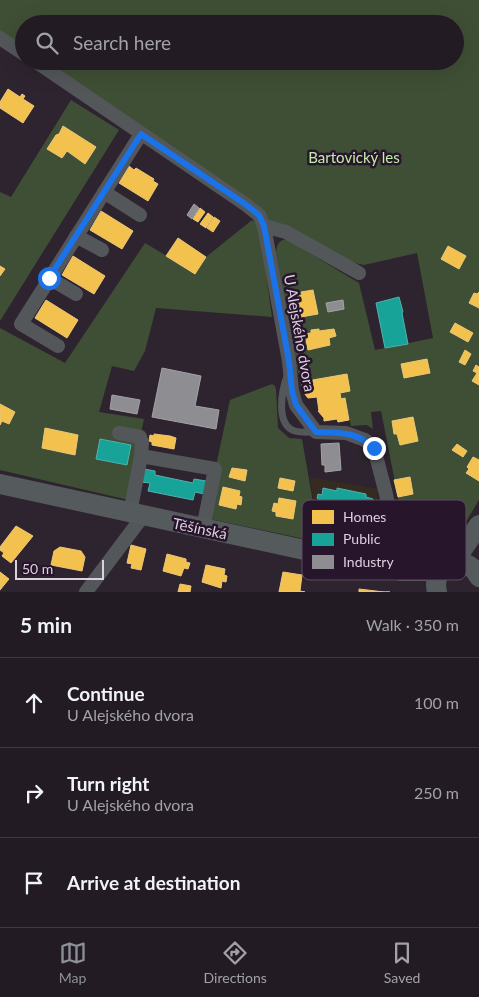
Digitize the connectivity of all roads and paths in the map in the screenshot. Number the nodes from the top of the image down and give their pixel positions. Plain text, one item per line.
1 (0, 38) edge
2 (15, 48) edge
3 (49, 70) edge
4 (141, 134) junction
5 (104, 192) junction
6 (140, 215) dead end
7 (264, 226) junction
8 (76, 236) junction
9 (102, 250) dead end
10 (359, 273) dead end
11 (49, 278) junction
12 (76, 294) dead end
13 (58, 346) dead end
14 (289, 371) junction
15 (316, 432) junction
16 (120, 433) dead end
17 (141, 456) junction
18 (0, 484) edge
19 (387, 500) edge
20 (136, 514) junction
21 (479, 525) edge
22 (203, 528) junction
23 (479, 540) edge
24 (466, 544) edge
25 (302, 550) edge
26 (466, 564) edge
27 (477, 573) edge
28 (86, 592) edge

1 - 2 street
3 - 4 street, U Alejského dvora
4 - 5 street
4 - 7 street, U Alejského dvora
5 - 6 street
5 - 8 street
7 - 10 street
7 - 14 street, U Alejského dvora
8 - 9 street
8 - 11 street
11 - 12 street
11 - 13 street
14 - 15 street, U Alejského dvora
14 - 15 lane
15 - 19 street
16 - 17 street
17 - 20 street
17 - 22 street
18 - 20 main road, Těšínská
20 - 22 main road, Těšínská
20 - 28 street
21 - 24 main road
22 - 25 main road, Těšínská
23 - 27 main road
26 - 27 main road, Těšínská

